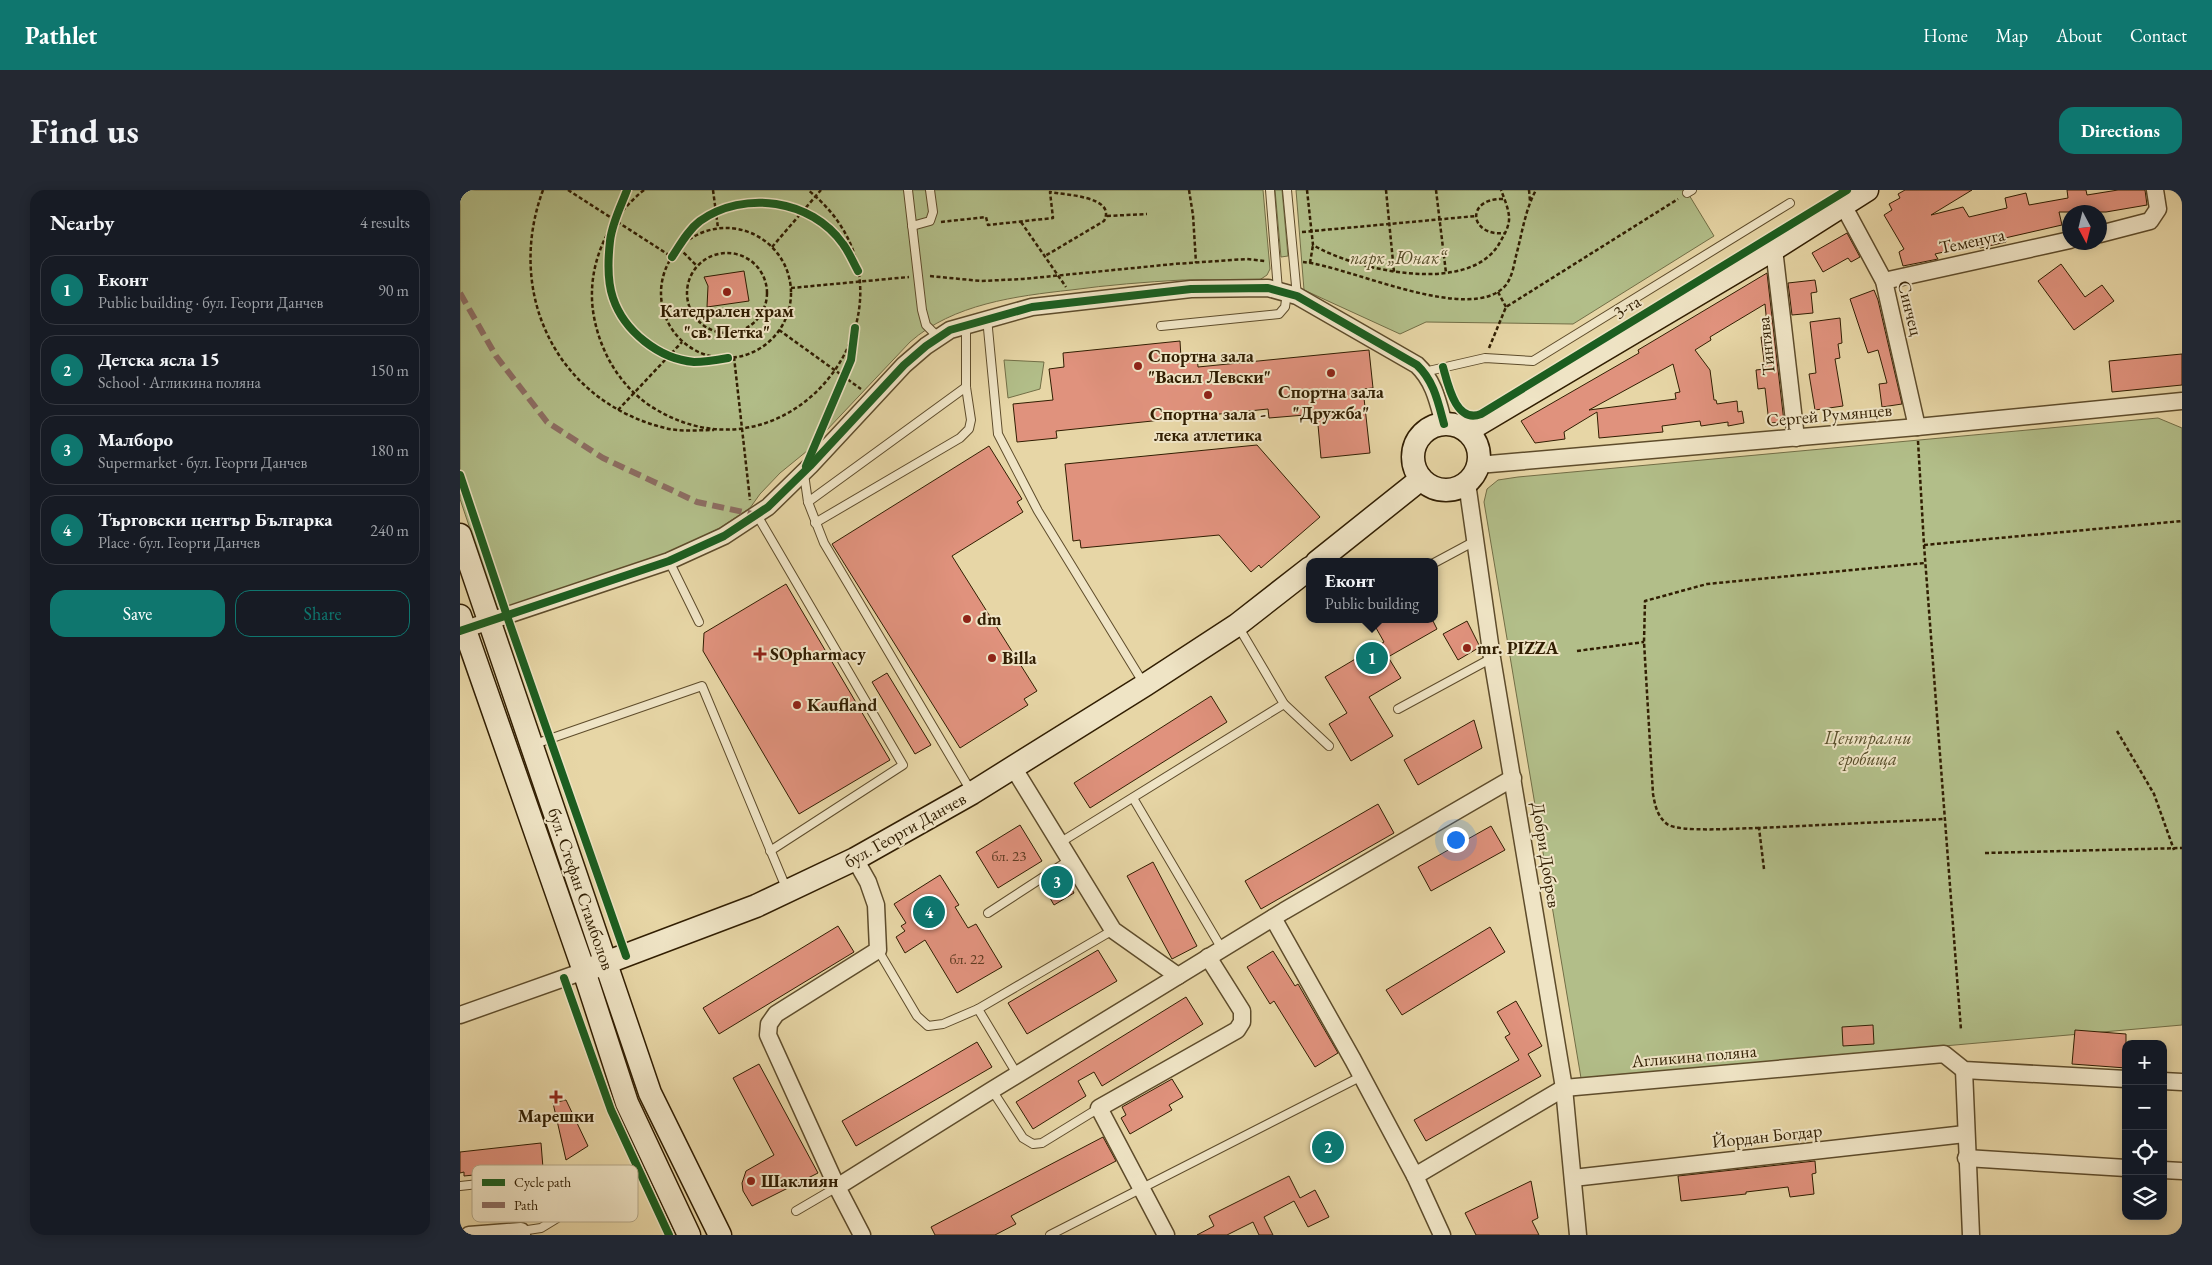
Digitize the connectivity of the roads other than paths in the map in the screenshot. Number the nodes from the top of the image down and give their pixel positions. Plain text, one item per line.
1 (908, 190) edge
2 (930, 190) edge
3 (1270, 190) edge
4 (1287, 190) edge
5 (1866, 190) edge
6 (2156, 197) edge
7 (1790, 203) dead end
8 (1843, 206) junction
9 (912, 226) junction
10 (2107, 232) edge
11 (2062, 242) edge
12 (1774, 250) junction
13 (1884, 281) junction
14 (1288, 293) junction
15 (987, 318) junction
16 (966, 324) junction
17 (1161, 326) dead end
18 (938, 337) junction
19 (1424, 372) junction
20 (966, 387) junction
21 (2182, 401) edge
22 (1444, 424) junction
23 (1917, 427) junction
24 (1467, 431) junction
25 (1796, 438) junction
26 (804, 472) junction
27 (1473, 474) junction
28 (1421, 479) junction
29 (808, 502) junction
30 (757, 515) junction
31 (815, 523) junction
32 (460, 535) edge
33 (1475, 541) junction
34 (1322, 558) edge
35 (669, 561) junction
36 (1438, 561) edge
37 (1306, 571) edge
38 (490, 621) junction
39 (699, 622) dead end
40 (1237, 625) junction
41 (462, 626) edge
42 (1492, 658) junction
43 (1145, 685) junction
44 (1284, 704) junction
45 (1398, 709) dead end
46 (532, 745) junction
47 (1329, 746) dead end
48 (1013, 767) junction
49 (1513, 778) junction
50 (972, 793) junction
51 (1133, 798) junction
52 (1061, 842) junction
53 (770, 851) junction
54 (855, 859) junction
55 (1071, 859) junction
56 (787, 892) junction
57 (988, 913) dead end
58 (1273, 918) junction
59 (1113, 930) junction
60 (878, 950) junction
61 (1215, 953) junction
62 (606, 964) junction
63 (584, 971) junction
64 (1178, 976) junction
65 (978, 1009) junction
66 (460, 1015) edge
67 (1964, 1070) junction
68 (1017, 1074) junction
69 (1362, 1076) junction
70 (2122, 1079) edge
71 (2167, 1081) edge
72 (2182, 1082) edge
73 (1564, 1088) junction
74 (992, 1090) junction
75 (1100, 1108) junction
76 (1965, 1134) junction
77 (1966, 1158) junction
78 (2122, 1168) edge
79 (2167, 1170) edge
80 (2182, 1171) edge
81 (1415, 1176) junction
82 (1573, 1178) junction
83 (837, 1187) junction
84 (1142, 1189) junction
85 (796, 1211) dead end
86 (551, 1222) edge
87 (522, 1233) edge
88 (469, 1235) edge
89 (689, 1235) edge
90 (720, 1235) edge
91 (862, 1235) edge
92 (1050, 1235) edge
93 (1166, 1235) edge
94 (1442, 1235) edge
95 (1578, 1235) edge
96 (1970, 1235) edge

1 - 9 lane
2 - 9 lane
3 - 14 lane
4 - 14 lane
5 - 8 main road
6 - 10 street
7 - 19 lane
8 - 12 main road
8 - 13 street, Синчец
9 - 18 lane
11 - 13 street, Теменуга
12 - 24 main road
12 - 25 street, Тинтява
13 - 23 street, Синчец
14 - 15 street
14 - 17 lane
14 - 19 street
15 - 16 street
15 - 43 lane
16 - 18 street
16 - 20 lane
18 - 26 street
19 - 22 street
20 - 29 lane
20 - 31 lane
21 - 23 street, Сергей Румянцев
22 - 24 main road
22 - 28 main road
23 - 25 street, Сергей Румянцев
24 - 27 main road
25 - 27 street, Сергей Румянцев
26 - 29 lane
26 - 30 street
27 - 28 main road
27 - 33 street, Добри Добрев
28 - 34 main road
29 - 31 lane
30 - 35 street
30 - 53 lane
31 - 50 lane
32 - 38 main road, бул. Стефан Стамболов
33 - 36 lane
33 - 42 street, Добри Добрев
35 - 38 street
35 - 39 lane
37 - 40 main road, бул. Георги Данчев
38 - 41 street
38 - 46 main road, бул. Стефан Стамболов
40 - 43 main road, бул. Георги Данчев
40 - 44 lane
41 - 63 main road, бул. Стефан Стамболов
42 - 45 lane
42 - 49 street, Добри Добрев
43 - 48 main road, бул. Георги Данчев
44 - 47 lane
44 - 51 lane
46 - 53 lane
46 - 62 main road, бул. Стефан Стамболов
48 - 50 main road, бул. Георги Данчев
48 - 52 street
49 - 58 street
49 - 73 street, Добри Добрев
50 - 54 main road, бул. Георги Данчев
51 - 52 lane
51 - 61 lane
52 - 55 street
53 - 56 lane
54 - 56 main road, бул. Георги Данчев
54 - 60 street
55 - 57 lane
55 - 59 street
56 - 62 main road, бул. Георги Данчев
58 - 61 street
58 - 69 street
59 - 64 street
59 - 65 lane
60 - 65 lane
60 - 83 street
61 - 64 street
61 - 75 street
62 - 63 main road, бул. Георги Данчев
62 - 90 main road, бул. Стефан Стамболов
63 - 66 street, бул. Георги Данчев
63 - 89 main road, бул. Стефан Стамболов
64 - 68 street
65 - 68 lane
67 - 70 street
67 - 73 street, Агликина поляна
67 - 76 street
68 - 74 street
69 - 81 street
69 - 84 lane
71 - 72 street
73 - 81 street, Агликина поляна
73 - 82 street, Добри Добрев
74 - 75 lane
74 - 83 street
75 - 84 street
76 - 77 street
76 - 82 street, Йордан Богдар
77 - 78 street
77 - 96 street
79 - 80 street
81 - 94 street
82 - 95 street, Добри Добрев
83 - 85 lane
83 - 91 street
84 - 92 lane
84 - 93 street
86 - 87 lane
87 - 88 street

